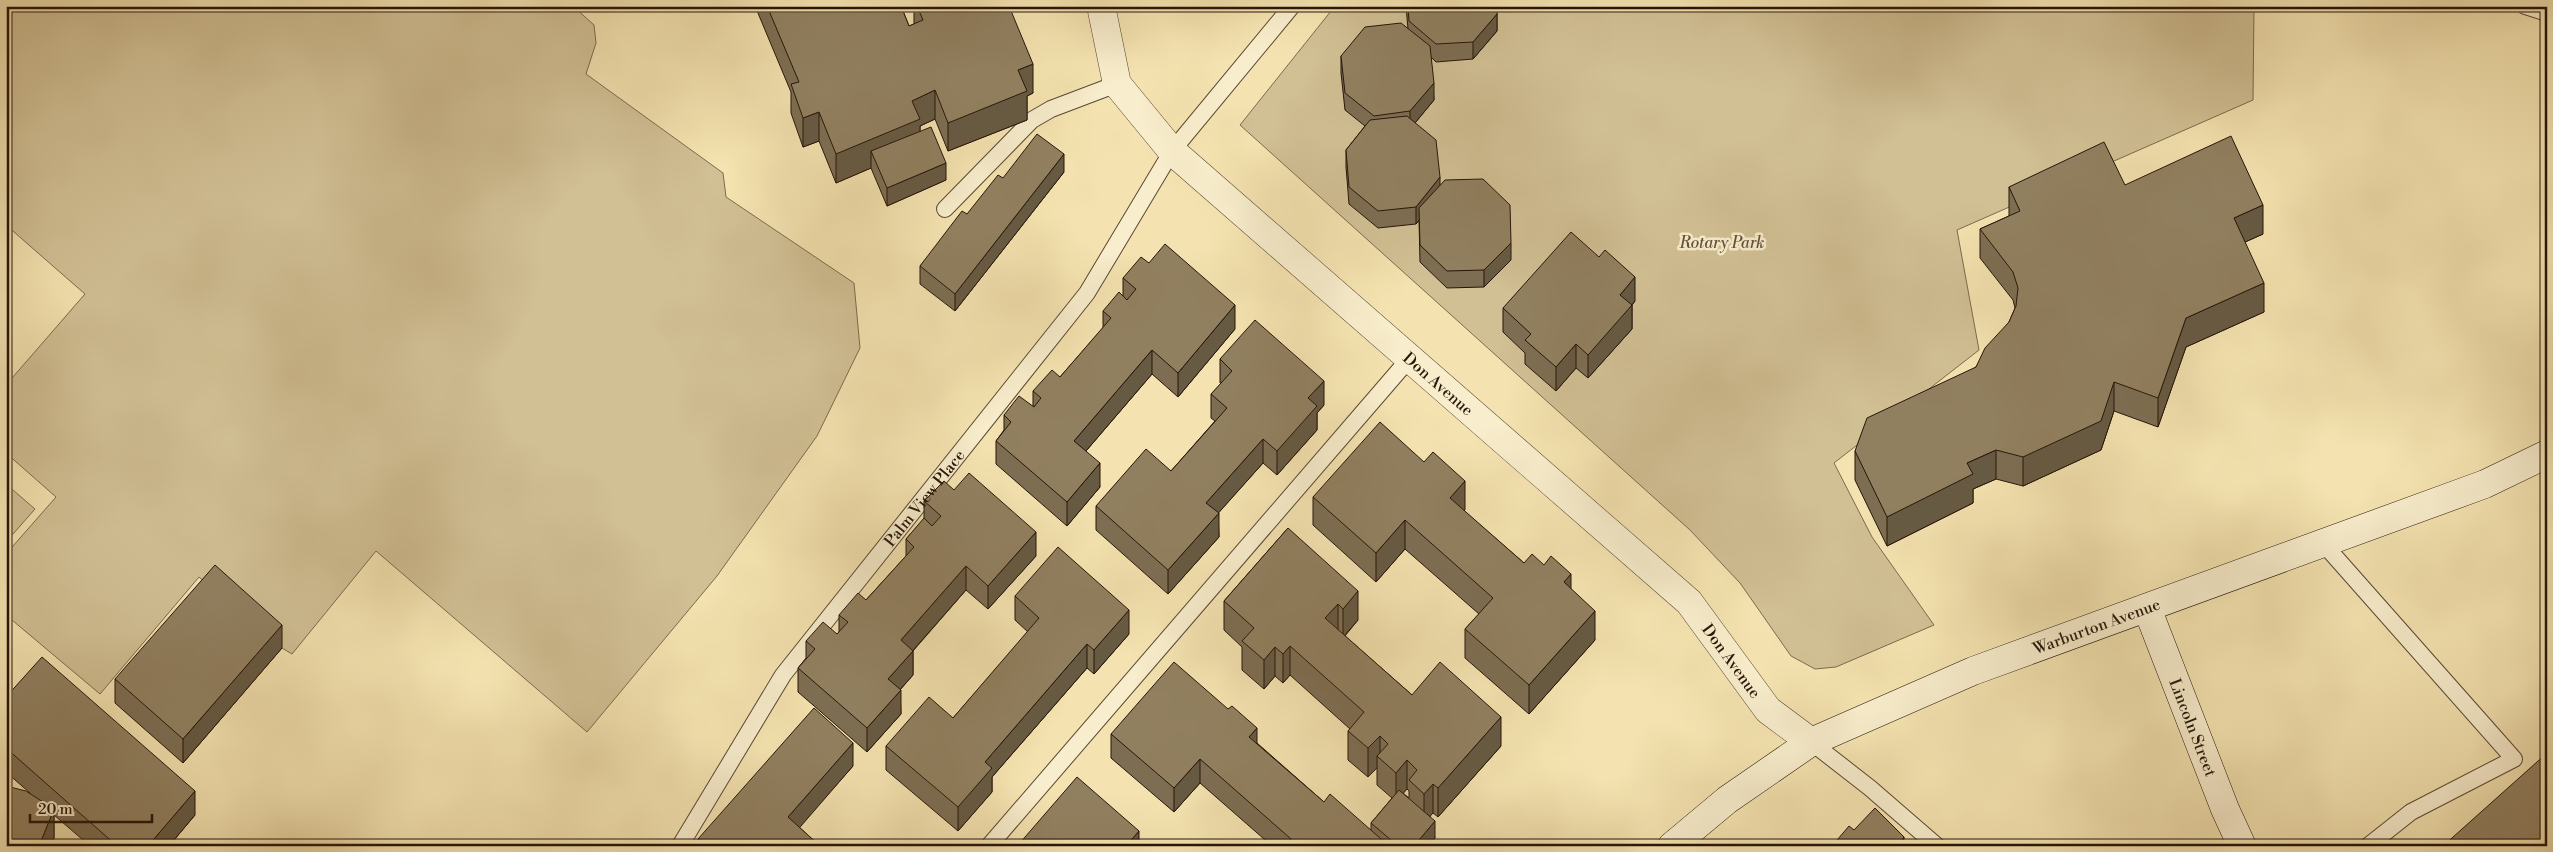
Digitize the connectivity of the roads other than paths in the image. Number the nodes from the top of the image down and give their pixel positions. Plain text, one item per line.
1 (1101, 6) edge
2 (1292, 6) edge
3 (2525, 6) edge
4 (2547, 13) edge
5 (1117, 84) junction
6 (1172, 152) junction
7 (945, 209) dead end
8 (1409, 359) junction
9 (2547, 454) edge
10 (2322, 542) junction
11 (2147, 608) junction
12 (1811, 742) junction
13 (680, 846) edge
14 (989, 846) edge
15 (1672, 846) edge
16 (1937, 846) edge
17 (2242, 846) edge
18 (2368, 846) edge

1 - 5 street, Don Avenue
2 - 6 lane, Palm View Place
3 - 4 lane
5 - 6 street, Don Avenue
5 - 7 lane
6 - 8 street, Don Avenue
6 - 13 lane, Palm View Place
8 - 12 street, Don Avenue
8 - 14 lane
9 - 10 street, Warburton Avenue
10 - 11 street, Warburton Avenue
10 - 18 lane
11 - 12 street, Warburton Avenue
11 - 17 street, Lincoln Street
12 - 15 street, Warburton Avenue
12 - 16 lane

